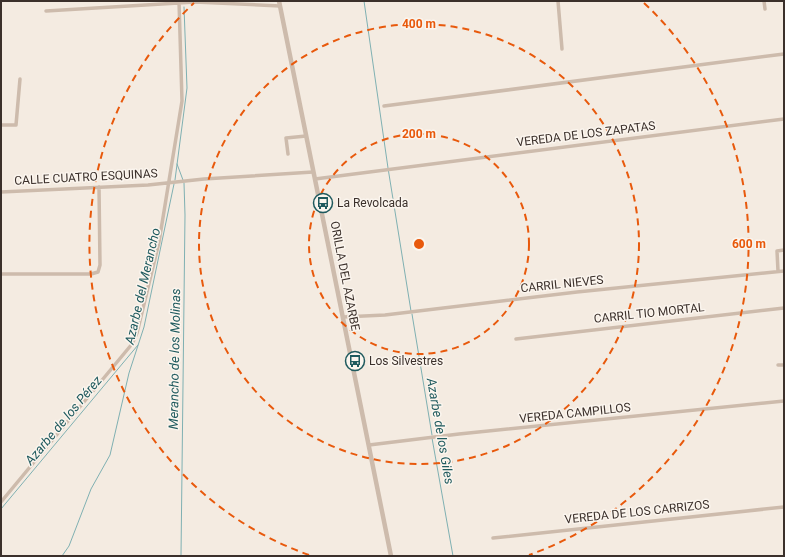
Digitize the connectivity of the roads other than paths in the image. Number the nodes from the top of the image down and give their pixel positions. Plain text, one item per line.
1 (558, 1) edge
2 (764, 1) edge
3 (179, 2) edge
4 (279, 3) edge
5 (765, 9) dead end
6 (46, 11) dead end
7 (562, 49) dead end
8 (784, 54) edge
9 (20, 79) dead end
10 (384, 106) dead end
11 (784, 119) edge
12 (1, 125) edge
13 (306, 136) junction
14 (288, 154) dead end
15 (313, 172) junction
16 (315, 179) junction
17 (172, 182) junction
18 (99, 187) junction
19 (1, 192) edge
20 (784, 250) edge
21 (778, 271) junction
22 (784, 271) edge
23 (1, 274) edge
24 (784, 308) edge
25 (343, 317) junction
26 (516, 338) dead end
27 (778, 365) dead end
28 (784, 365) edge
29 (784, 401) edge
30 (369, 446) junction
31 (1, 502) edge
32 (784, 507) edge
33 (493, 538) dead end
34 (391, 556) edge

1 - 7 street
2 - 5 street
3 - 4 street
3 - 6 street
3 - 17 street
4 - 13 street, ORILLA DEL AZARBE
8 - 10 street
9 - 12 street
11 - 16 street, VEREDA DE LOS ZAPATAS
13 - 14 street
13 - 15 street, ORILLA DEL AZARBE
15 - 16 street, ORILLA DEL AZARBE
15 - 17 street, CALLE CUATRO ESQUINAS
16 - 25 street, ORILLA DEL AZARBE
17 - 18 street, CALLE CUATRO ESQUINAS
17 - 31 street
18 - 19 street, CALLE CUATRO ESQUINAS
18 - 23 street
20 - 21 street
21 - 22 street, CARRIL NIEVES
21 - 25 street, CARRIL NIEVES
24 - 26 street, CARRIL TIO MORTAL
25 - 30 street, ORILLA DEL AZARBE
27 - 28 street
29 - 30 street, VEREDA CAMPILLOS
30 - 34 street, ORILLA DEL AZARBE
32 - 33 street, VEREDA DE LOS CARRIZOS

